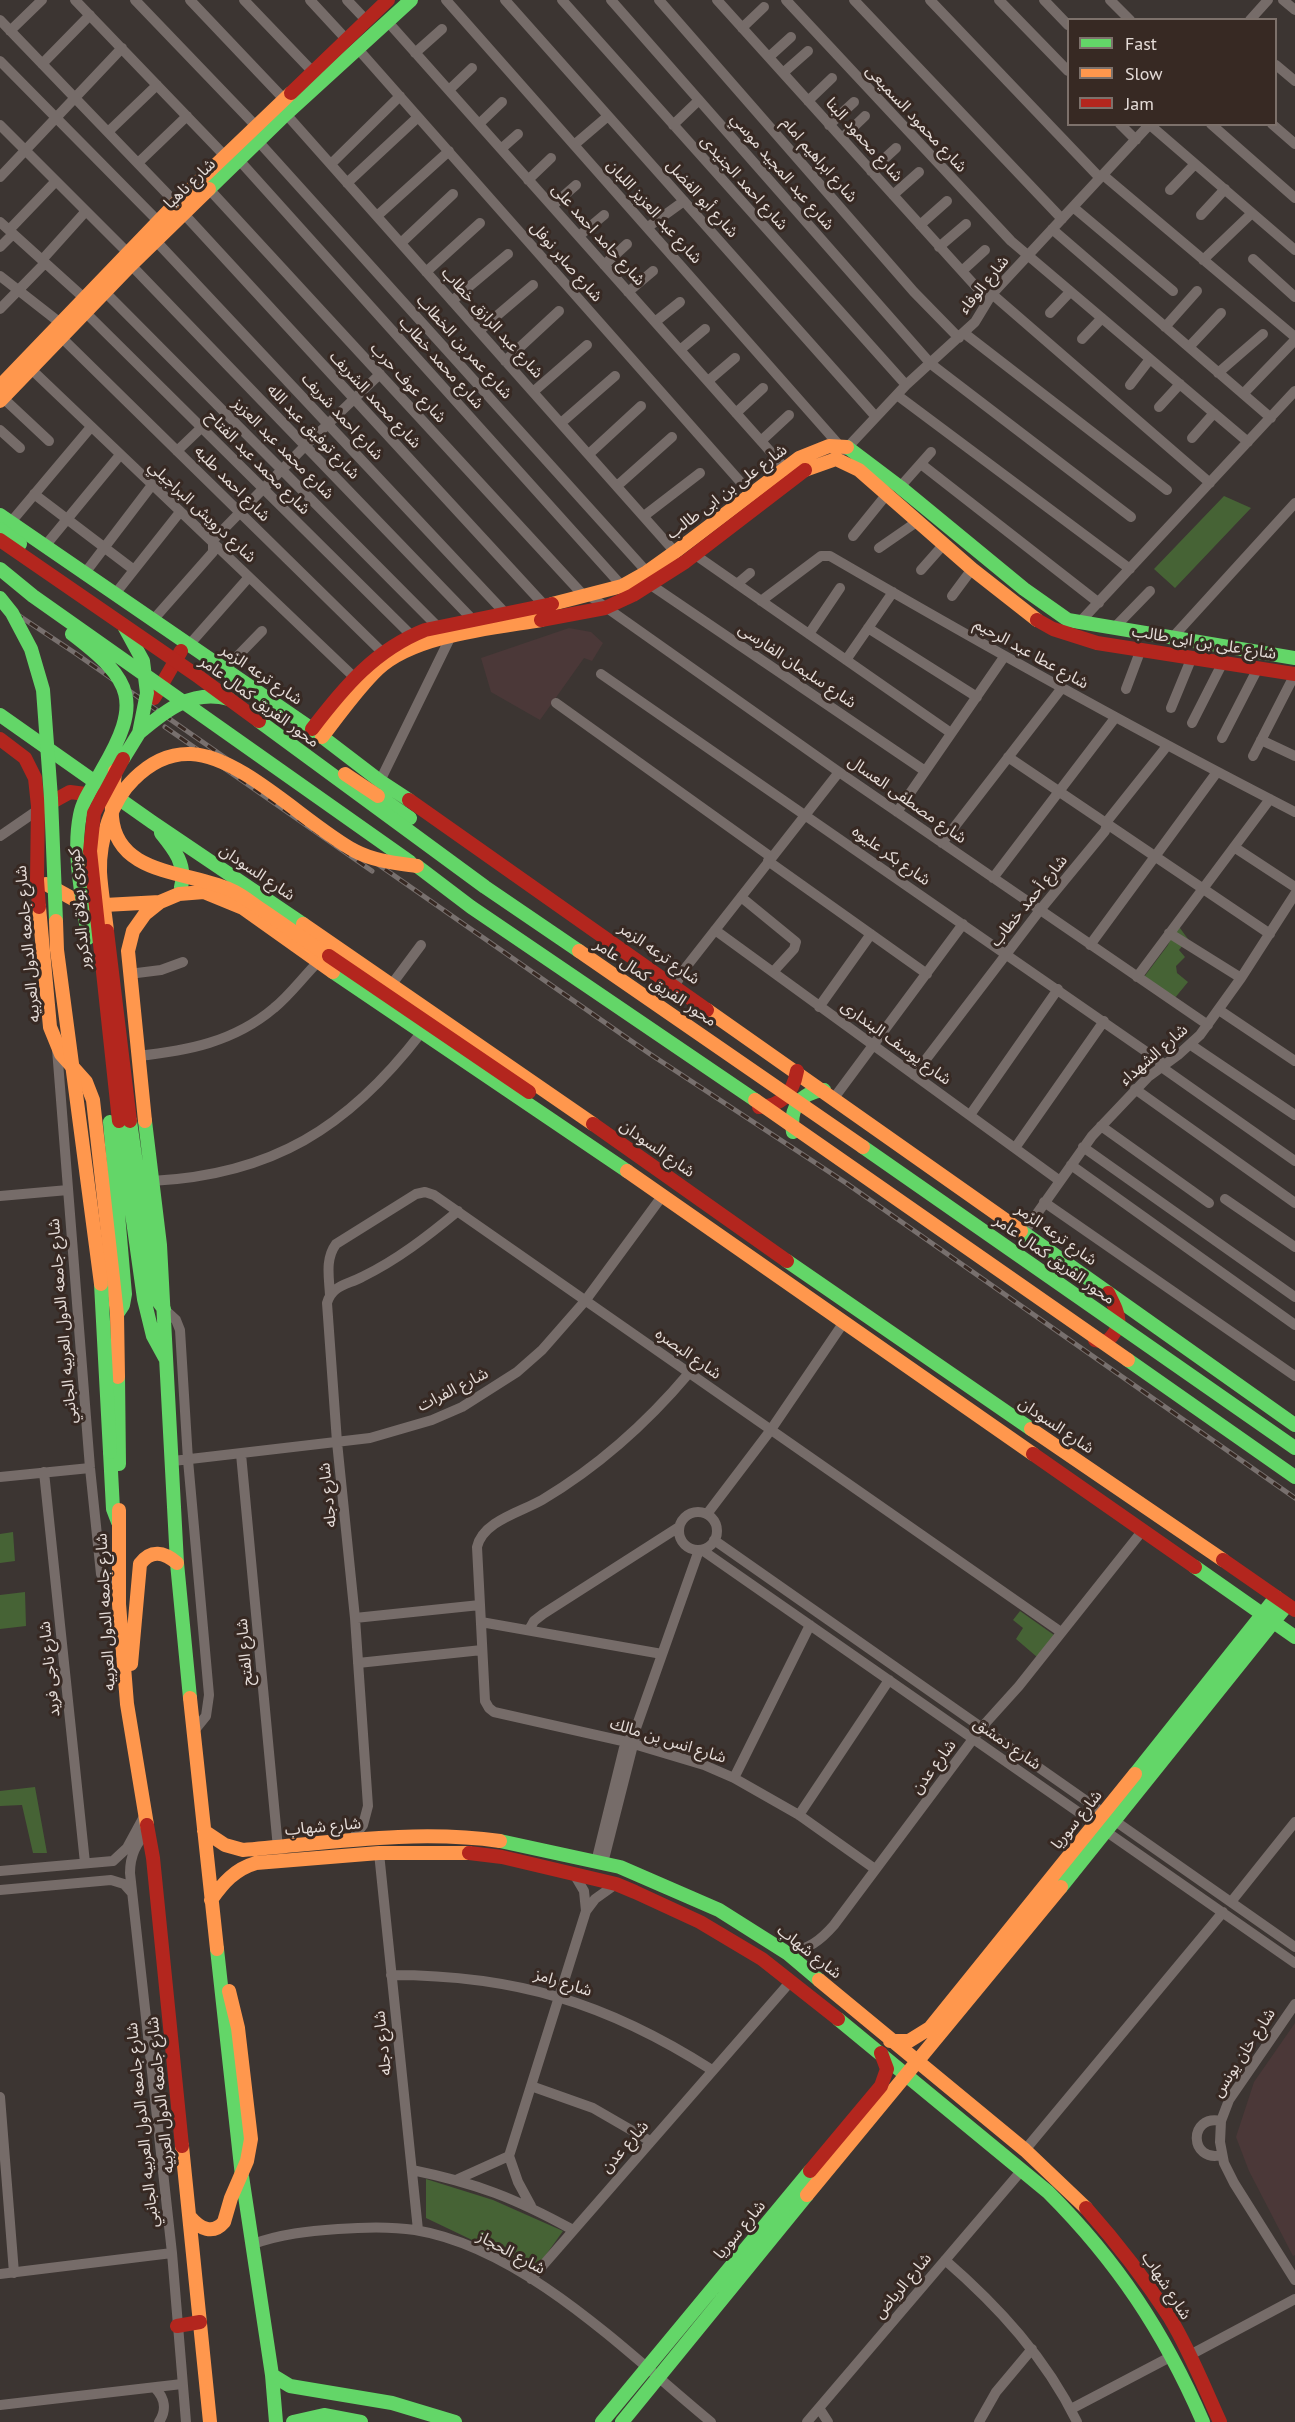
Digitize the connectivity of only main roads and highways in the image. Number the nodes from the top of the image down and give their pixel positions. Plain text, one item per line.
1 (388, 0) edge
2 (411, 0) edge
3 (180, 208) junction
4 (129, 259) junction
5 (2, 386) edge
6 (3, 524) edge
7 (0, 540) edge
8 (0, 569) edge
9 (0, 579) edge
10 (649, 579) junction
11 (0, 598) edge
12 (187, 644) junction
13 (1295, 658) edge
14 (1295, 674) edge
15 (154, 698) dead end
16 (0, 715) edge
17 (139, 733) junction
18 (317, 733) junction
19 (0, 739) edge
20 (115, 771) junction
21 (127, 805) junction
22 (38, 810) junction
23 (410, 818) dead end
24 (152, 822) junction
25 (205, 858) junction
26 (417, 866) junction
27 (37, 878) junction
28 (195, 891) junction
29 (179, 894) junction
30 (160, 902) junction
31 (797, 1071) junction
32 (829, 1094) junction
33 (756, 1107) dead end
34 (572, 1109) junction
35 (120, 1121) junction
36 (793, 1132) dead end
37 (1107, 1291) junction
38 (854, 1308) junction
39 (164, 1309) junction
40 (117, 1314) junction
41 (844, 1322) junction
42 (1083, 1337) dead end
43 (1188, 1349) junction
44 (165, 1358) junction
45 (1159, 1389) dead end
46 (1295, 1425) edge
47 (1295, 1448) edge
48 (1295, 1477) edge
49 (118, 1522) junction
50 (177, 1563) junction
51 (1286, 1604) edge
52 (1268, 1618) junction
53 (1295, 1637) edge
54 (127, 1704) junction
55 (1106, 1822) junction
56 (204, 1831) junction
57 (243, 1850) junction
58 (244, 1865) junction
59 (211, 1900) junction
60 (890, 2041) junction
61 (881, 2053) junction
62 (916, 2062) junction
63 (906, 2074) junction
64 (940, 2081) junction
65 (931, 2094) junction
66 (828, 2160) junction
67 (242, 2176) junction
68 (190, 2217) junction
69 (200, 2322) junction
70 (177, 2326) road end
71 (272, 2375) junction
72 (323, 2391) junction
73 (324, 2415) junction
74 (210, 2422) edge
75 (276, 2422) edge
76 (292, 2422) edge
77 (361, 2422) edge
78 (455, 2422) edge
79 (602, 2422) edge
80 (622, 2422) edge
81 (1203, 2422) edge
82 (1220, 2422) edge

1 - 3 main road, شارع ناهيا
2 - 3 main road, شارع ناهيا
3 - 4 main road, شارع ناهيا
3 - 4 main road, شارع ناهيا
4 - 5 main road, شارع ناهيا
4 - 5 main road, شارع ناهيا
6 - 12 main road, شارع ترعه الزمر
6 - 17 main road, كوبرى بولاق الدكرور, bridge
7 - 47 main road, محور الفريق كمال عامر, bridge
8 - 26 main road, bridge
9 - 35 main road, كوبرى بولاق الدكرور, bridge
10 - 13 main road, شارع على بن ابى طالب
10 - 14 main road, شارع على بن ابى طالب
10 - 18 main road, شارع على بن ابى طالب
10 - 18 main road, شارع على بن ابى طالب
11 - 49 main road, bridge
12 - 15 main road
12 - 18 main road, شارع ترعه الزمر
16 - 21 main road, شارع السودان
17 - 20 main road, كوبرى بولاق الدكرور, bridge
17 - 23 main road, bridge
18 - 31 main road, شارع ترعه الزمر
19 - 22 main road
20 - 34 main road, bridge
20 - 35 main road, كوبرى بولاق الدكرور, bridge
21 - 22 main road
21 - 24 main road, شارع السودان
22 - 27 main road, شارع جامعه الدول العربيه
24 - 25 main road, شارع السودان
24 - 29 main road
25 - 28 main road
25 - 34 main road, شارع السودان
26 - 35 main road, bridge
26 - 48 main road, bridge
27 - 30 main road
27 - 40 main road, شارع جامعه الدول العربيه
28 - 29 main road, شارع السودان
28 - 41 main road, شارع السودان
29 - 30 main road
30 - 39 main road
31 - 32 main road, شارع ترعه الزمر
31 - 33 main road
32 - 36 main road
32 - 37 main road, شارع ترعه الزمر
34 - 38 main road, شارع السودان
35 - 39 main road
35 - 40 main road, كوبرى بولاق الدكرور
35 - 44 main road, كوبرى بولاق الدكرور
37 - 42 main road
37 - 43 main road, شارع ترعه الزمر
38 - 41 main road
38 - 51 main road, شارع السودان
39 - 44 main road
40 - 49 main road, شارع جامعه الدول العربيه
41 - 52 main road, شارع السودان
43 - 45 main road
43 - 46 main road, شارع ترعه الزمر
44 - 50 main road
49 - 54 main road, شارع جامعه الدول العربيه
50 - 54 main road
50 - 56 main road
51 - 52 main road, شارع سوريا
52 - 53 main road, شارع السودان
52 - 55 main road, شارع سوريا
54 - 68 main road, شارع جامعه الدول العربيه
55 - 60 main road, شارع سوريا
55 - 62 main road, شارع سوريا
56 - 57 main road, شارع شهاب
56 - 59 main road
57 - 58 main road
57 - 60 main road, شارع شهاب
58 - 59 main road
58 - 61 main road, شارع شهاب
59 - 67 main road
60 - 62 main road, شارع شهاب
61 - 63 main road, شارع شهاب
61 - 66 main road, شارع سوريا
62 - 63 main road, شارع سوريا
62 - 64 main road, شارع شهاب
63 - 65 main road, شارع شهاب
63 - 66 main road, شارع سوريا
64 - 65 main road
64 - 82 main road, شارع شهاب
65 - 81 main road, شارع شهاب
66 - 79 main road, شارع سوريا
66 - 80 main road, شارع سوريا
67 - 68 main road
67 - 71 main road
68 - 69 main road, شارع جامعه الدول العربيه
69 - 70 main road
69 - 74 main road, شارع جامعه الدول العربيه
71 - 72 main road
71 - 75 main road
72 - 73 main road
72 - 78 main road
73 - 76 main road
73 - 77 main road

